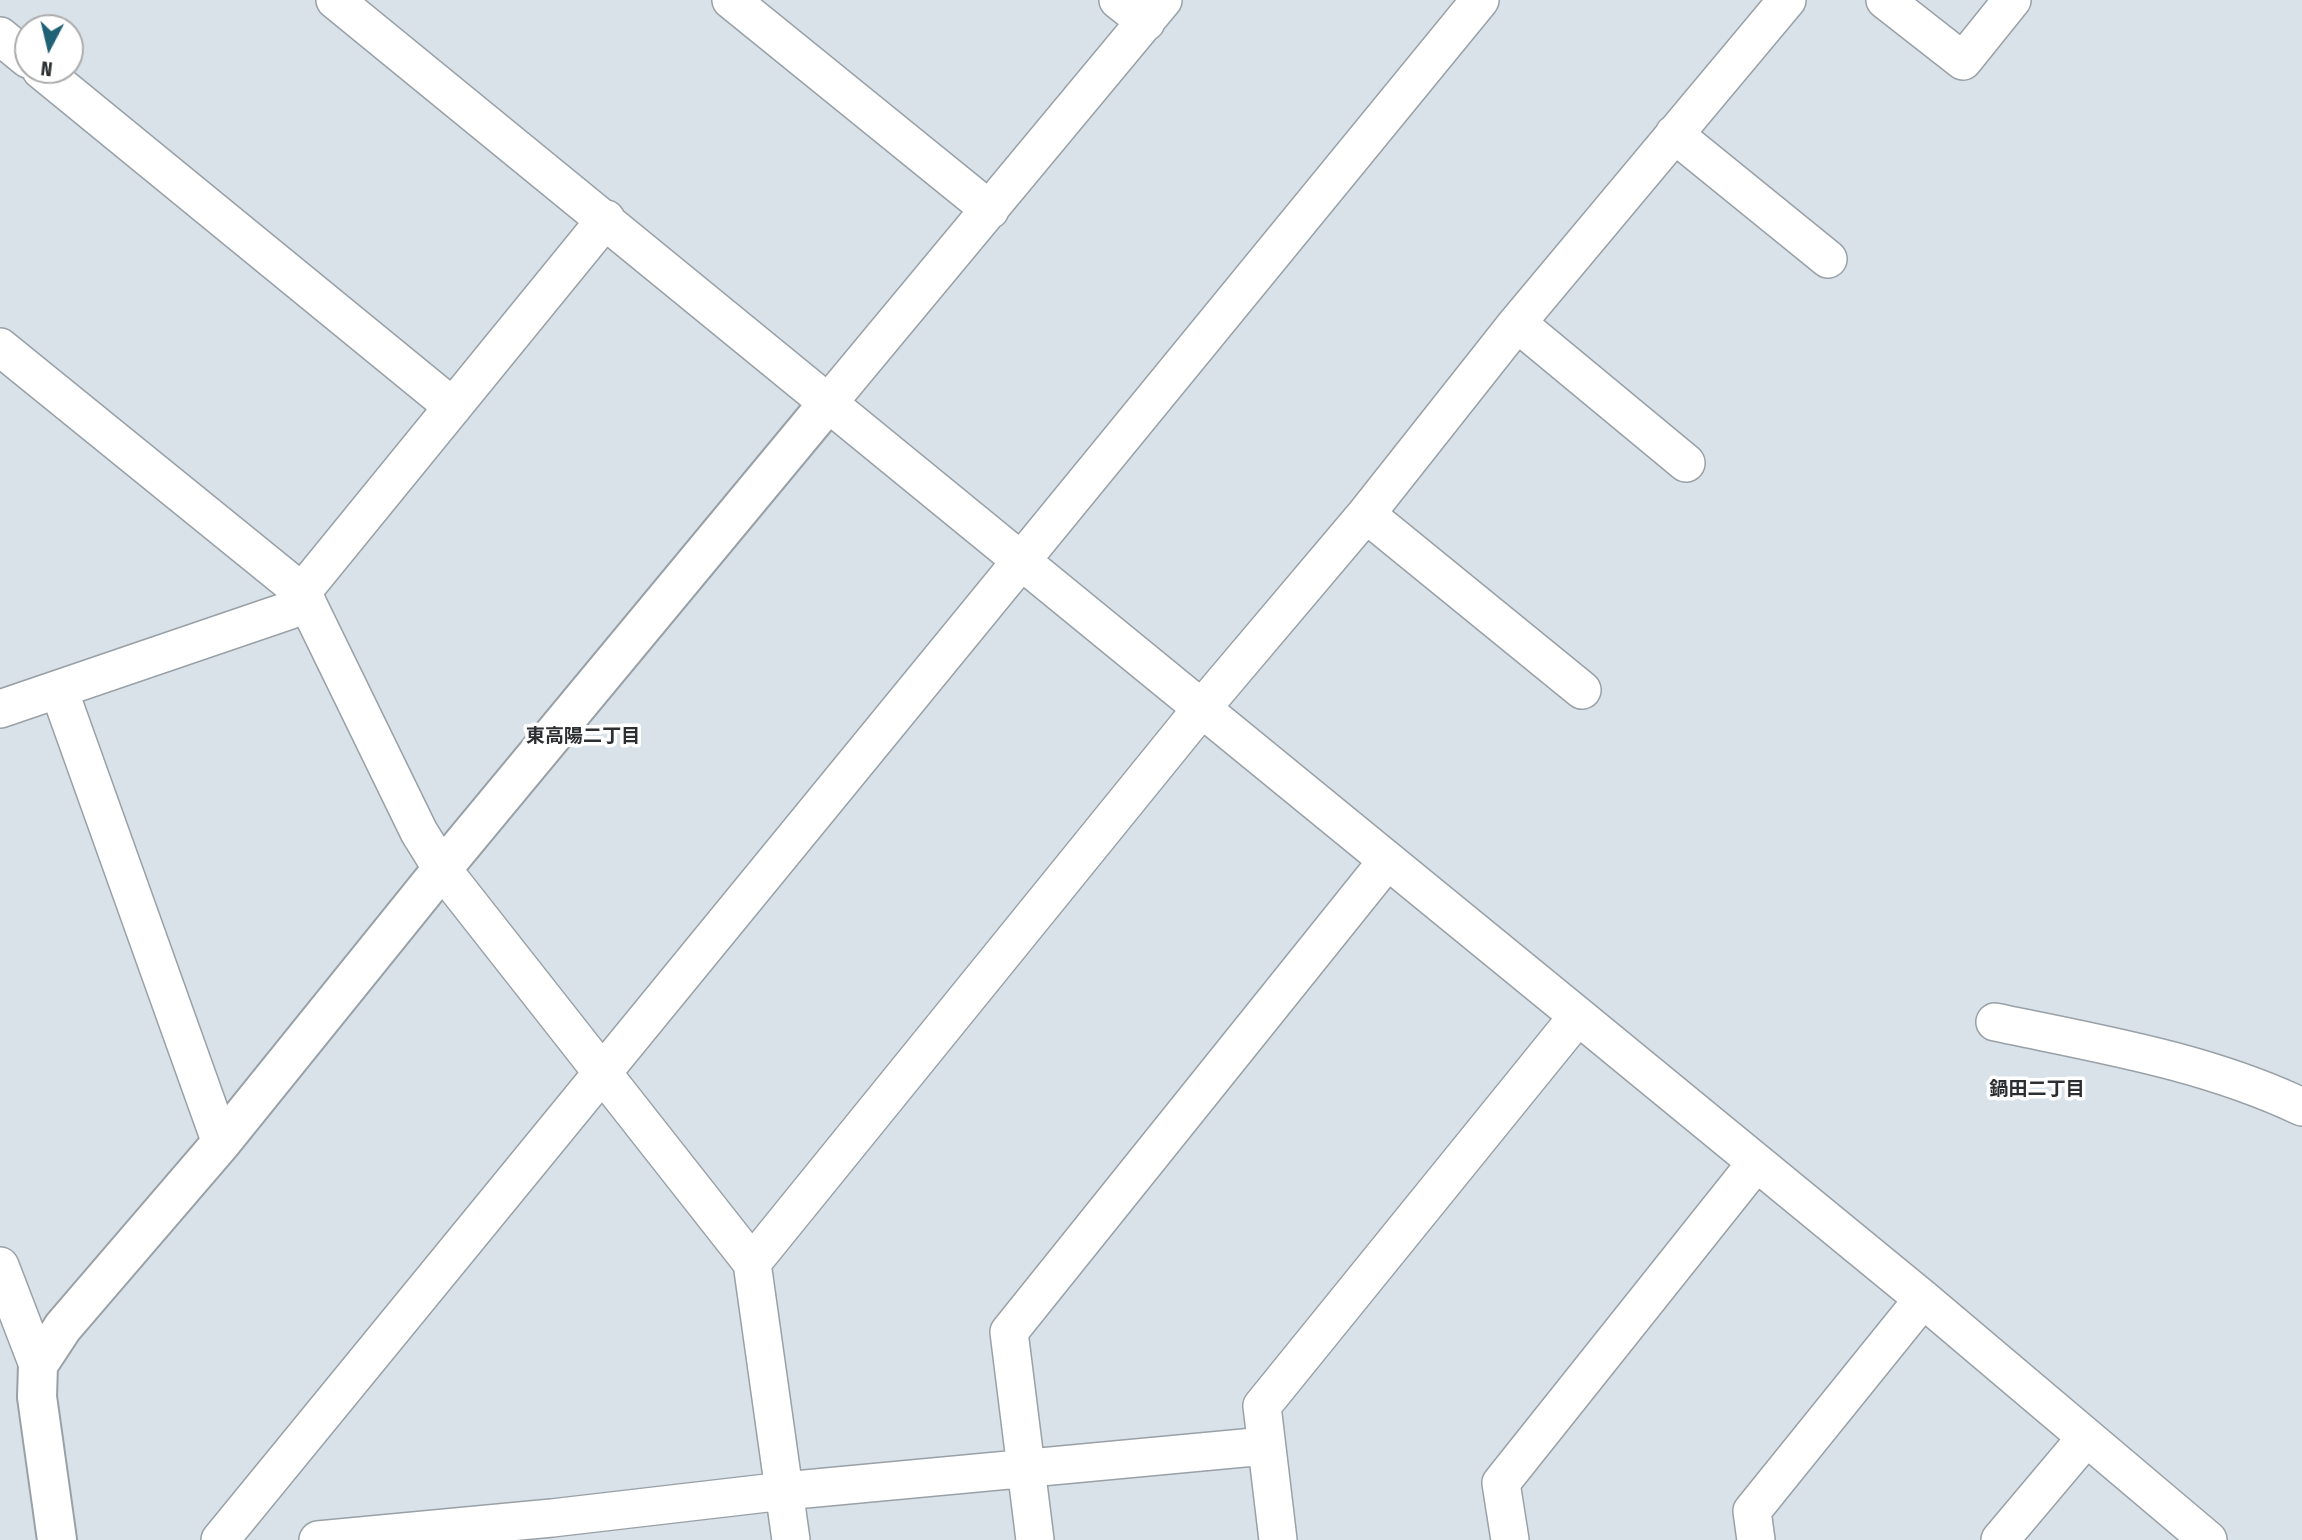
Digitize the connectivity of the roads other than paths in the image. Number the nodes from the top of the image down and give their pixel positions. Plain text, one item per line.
1 (335, 0) edge
2 (732, 0) edge
3 (1480, 0) edge
4 (1787, 0) edge
5 (1885, 0) edge
6 (2012, 0) edge
7 (1142, 7) edge
8 (0, 36) edge
9 (14, 48) edge
10 (58, 84) edge
11 (1674, 134) junction
12 (990, 210) junction
13 (606, 219) junction
14 (1828, 259) dead end
15 (1517, 323) junction
16 (0, 347) edge
17 (829, 402) junction
18 (453, 407) junction
19 (1686, 463) dead end
20 (1366, 514) junction
21 (1022, 562) junction
22 (305, 598) junction
23 (59, 690) junction
24 (1582, 690) dead end
25 (1202, 708) junction
26 (0, 709) edge
27 (1387, 861) junction
28 (442, 869) junction
29 (1578, 1016) junction
30 (1995, 1022) dead end
31 (601, 1074) junction
32 (2302, 1107) edge
33 (221, 1143) junction
34 (1756, 1163) junction
35 (752, 1263) junction
36 (0, 1266) edge
37 (1923, 1299) junction
38 (10, 1324) edge
39 (38, 1365) junction
40 (2085, 1439) junction
41 (1265, 1446) junction
42 (1025, 1469) junction
43 (784, 1491) junction
44 (554, 1529) edge
45 (57, 1540) edge
46 (220, 1540) edge
47 (318, 1540) edge
48 (791, 1540) edge
49 (1035, 1540) edge
50 (1278, 1540) edge
51 (1510, 1540) edge
52 (1756, 1540) edge
53 (2000, 1540) edge
54 (2208, 1540) edge

1 - 13 street
2 - 12 street
3 - 21 street
4 - 11 street
5 - 6 street
7 - 12 street
8 - 9 street
10 - 18 street
11 - 14 street
11 - 15 street
12 - 17 street
13 - 17 street
13 - 18 street
15 - 19 street
15 - 20 street
16 - 22 street
17 - 21 street
17 - 28 street
18 - 22 street
20 - 24 street
20 - 25 street
21 - 25 street
21 - 31 street
22 - 23 street
22 - 28 street
23 - 26 street
23 - 33 street
25 - 27 street
25 - 35 street
27 - 29 street
27 - 42 street
28 - 31 street
28 - 33 street
29 - 34 street
29 - 41 street
30 - 32 street
31 - 35 street
31 - 46 street
33 - 39 street
34 - 37 street
34 - 51 street
35 - 43 street
36 - 38 street
37 - 40 street
37 - 52 street
38 - 39 street
39 - 45 street
40 - 53 street
40 - 54 street
41 - 42 street
41 - 50 street
42 - 43 street
42 - 49 street
43 - 44 street
43 - 48 street
44 - 47 street

